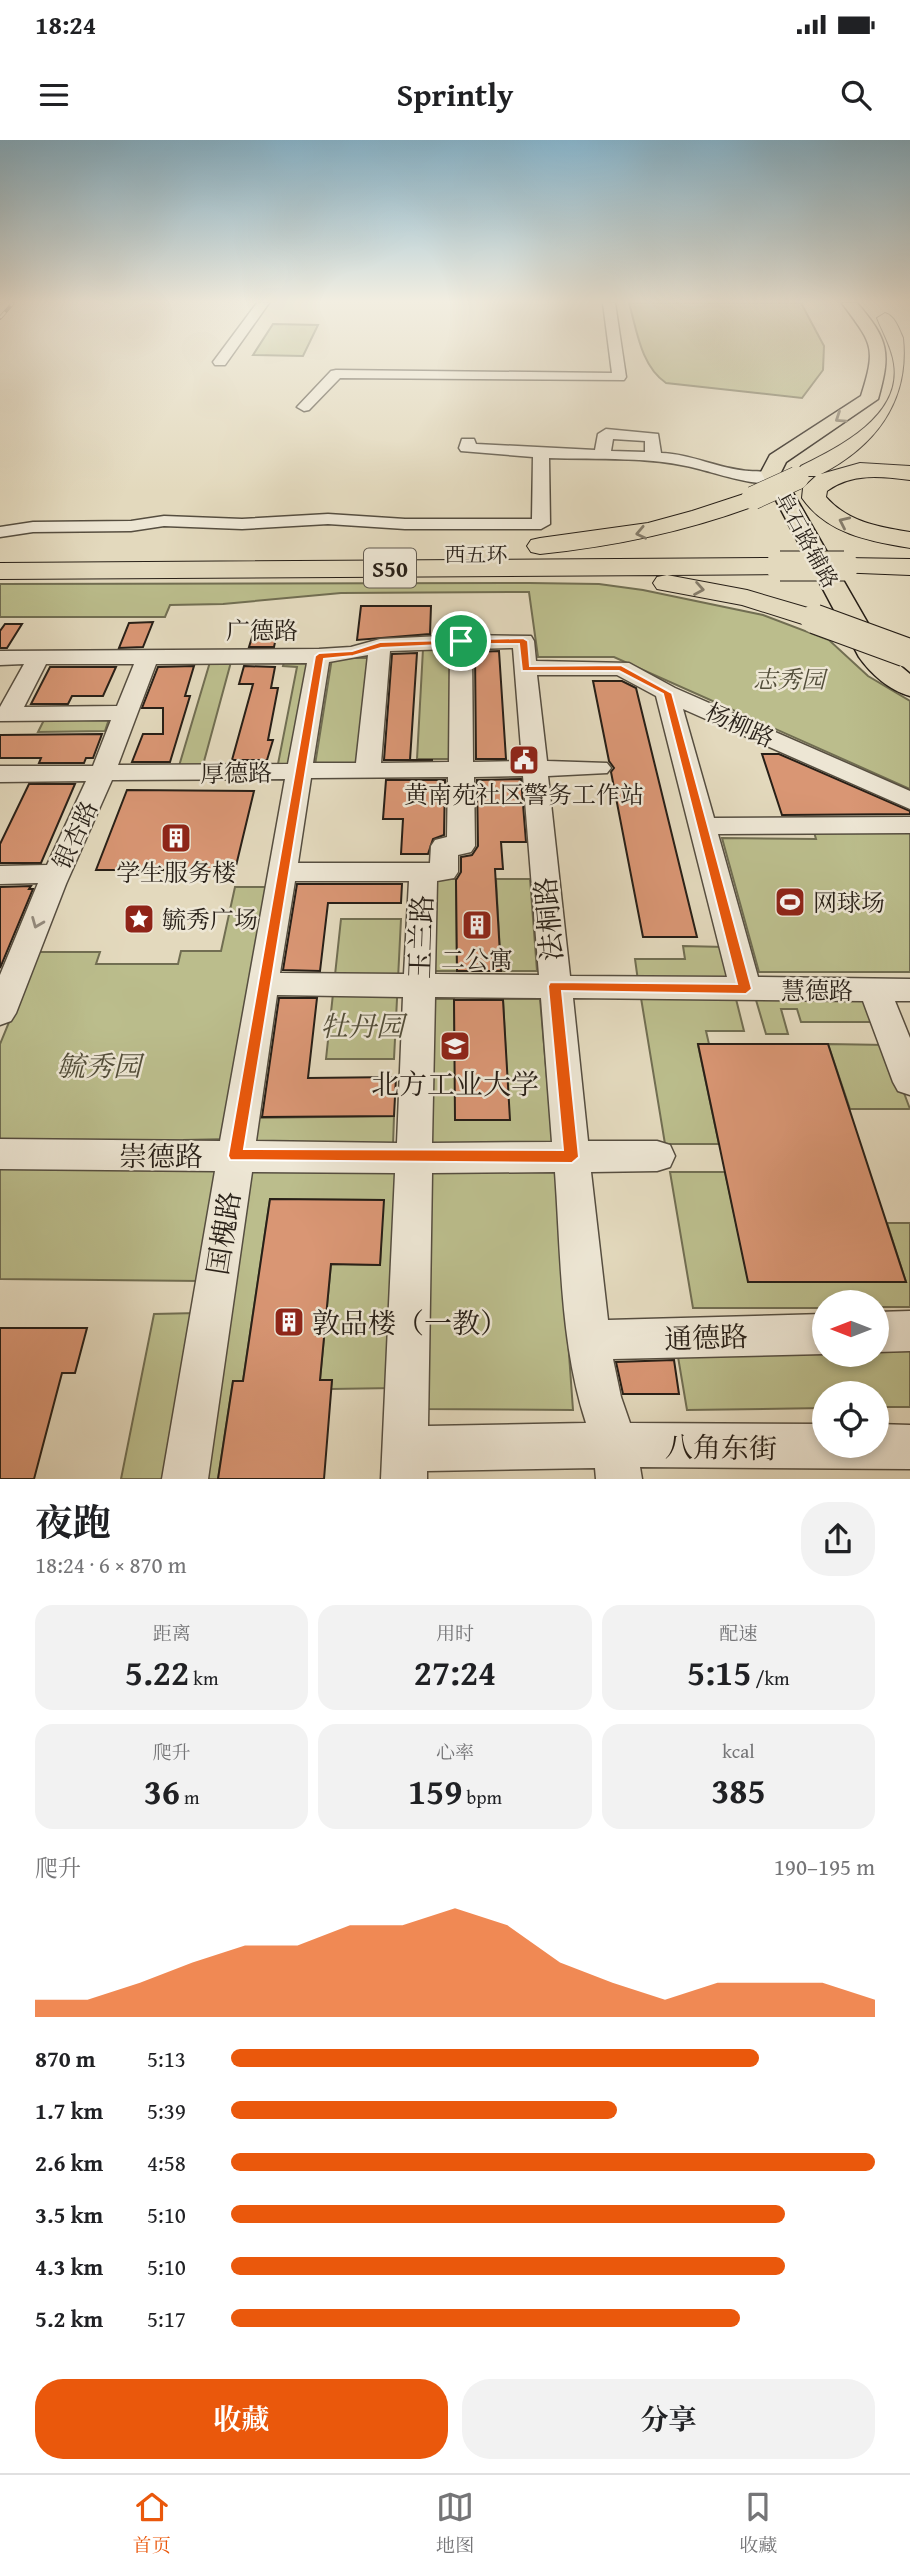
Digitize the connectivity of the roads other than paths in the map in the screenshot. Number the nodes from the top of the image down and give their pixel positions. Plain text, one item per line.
1 (617, 365) edge
2 (879, 365) edge
3 (902, 365) edge
4 (304, 407) dead end
5 (898, 436) dead end
6 (468, 442) dead end
7 (541, 453) junction
8 (828, 462) junction
9 (910, 473) edge
10 (785, 478) junction
11 (0, 531) edge
12 (910, 540) edge
13 (910, 554) edge
14 (0, 558) edge
15 (840, 560) junction
16 (339, 561) junction
17 (910, 567) edge
18 (0, 571) edge
19 (461, 641) junction
20 (380, 645) junction
21 (907, 653) edge
22 (524, 655) junction
23 (148, 656) junction
24 (319, 656) junction
25 (0, 658) edge
26 (38, 658) junction
27 (910, 687) edge
28 (667, 693) junction
29 (124, 713) junction
30 (4, 714) edge
31 (598, 768) dead end
32 (462, 769) junction
33 (535, 769) junction
34 (369, 771) junction
35 (300, 772) junction
36 (0, 774) edge
37 (102, 774) junction
38 (910, 801) edge
39 (910, 825) edge
40 (702, 826) junction
41 (283, 872) junction
42 (423, 872) junction
43 (57, 874) junction
44 (0, 875) edge
45 (263, 984) junction
46 (418, 985) junction
47 (555, 986) junction
48 (746, 989) junction
49 (875, 990) junction
50 (910, 990) edge
51 (0, 1013) edge
52 (910, 1082) edge
53 (0, 1154) edge
54 (235, 1156) junction
55 (657, 1156) dead end
56 (572, 1157) junction
57 (412, 1158) junction
58 (910, 1331) edge
59 (889, 1332) edge
60 (812, 1334) edge
61 (589, 1340) junction
62 (910, 1447) edge
63 (617, 1462) edge
64 (404, 1464) edge
65 (185, 1479) edge

1 - 4 street
2 -> 10 main road, 阜石路辅路
3 - 8 highway
5 - 8 highway
6 - 7 street
7 - 10 street
7 - 11 street
8 - 10 highway
12 -> 9 highway
10 -> 16 highway, bridge
10 - 27 main road, 阜石路辅路
13 - 15 highway, 西五环 / S50
14 - 16 highway, 西五环 / S50
15 - 16 highway, 西五环 / S50, bridge
15 - 17 highway, 西五环 / S50
16 - 18 highway, 西五环 / S50
16 -> 21 highway, bridge
19 - 20 street, 广德路
19 - 22 street, 广德路
19 - 32 street, 玉兰路
20 - 24 street, 广德路
20 - 34 street
22 - 28 street, 杨柳路
22 - 33 street, 法桐路
23 - 24 street, 广德路
23 - 26 street, 广德路
23 - 29 street, 银杏路
24 - 35 street, 国槐路
25 - 26 street, 广德路
26 - 30 street
28 - 38 street, 杨柳路
28 - 40 street
29 - 30 street
29 - 37 street, 银杏路
31 - 33 street, 厚德路
32 - 33 street, 厚德路
32 - 34 street, 厚德路
32 - 42 street, 玉兰路
33 - 47 street, 法桐路
34 - 35 street, 厚德路
35 - 37 street, 厚德路
35 - 41 street, 国槐路
36 - 37 street, 厚德路
37 - 43 street, 银杏路
39 - 40 street
40 - 48 street
41 - 42 street
41 - 45 street, 国槐路
42 - 46 street, 玉兰路
43 - 44 street
43 -> 51 street, 银杏路
45 - 46 street, 慧德路
45 - 54 street, 国槐路
46 - 47 street, 慧德路
46 - 57 street, 玉兰路
47 - 48 street, 慧德路
47 - 56 street, 法桐路
48 - 49 street, 慧德路
49 - 50 street, 慧德路
49 - 52 street
53 - 54 street, 崇德路
54 - 57 street, 崇德路
54 - 65 street, 国槐路
55 - 56 street, 崇德路
56 - 57 street, 崇德路
56 - 61 street, 法桐路
57 - 64 street, 玉兰路
58 - 59 street
60 - 61 street, 通德路
61 - 63 street, 法桐路
62 - 63 street, 八角东街
63 - 64 street, 八角东街

